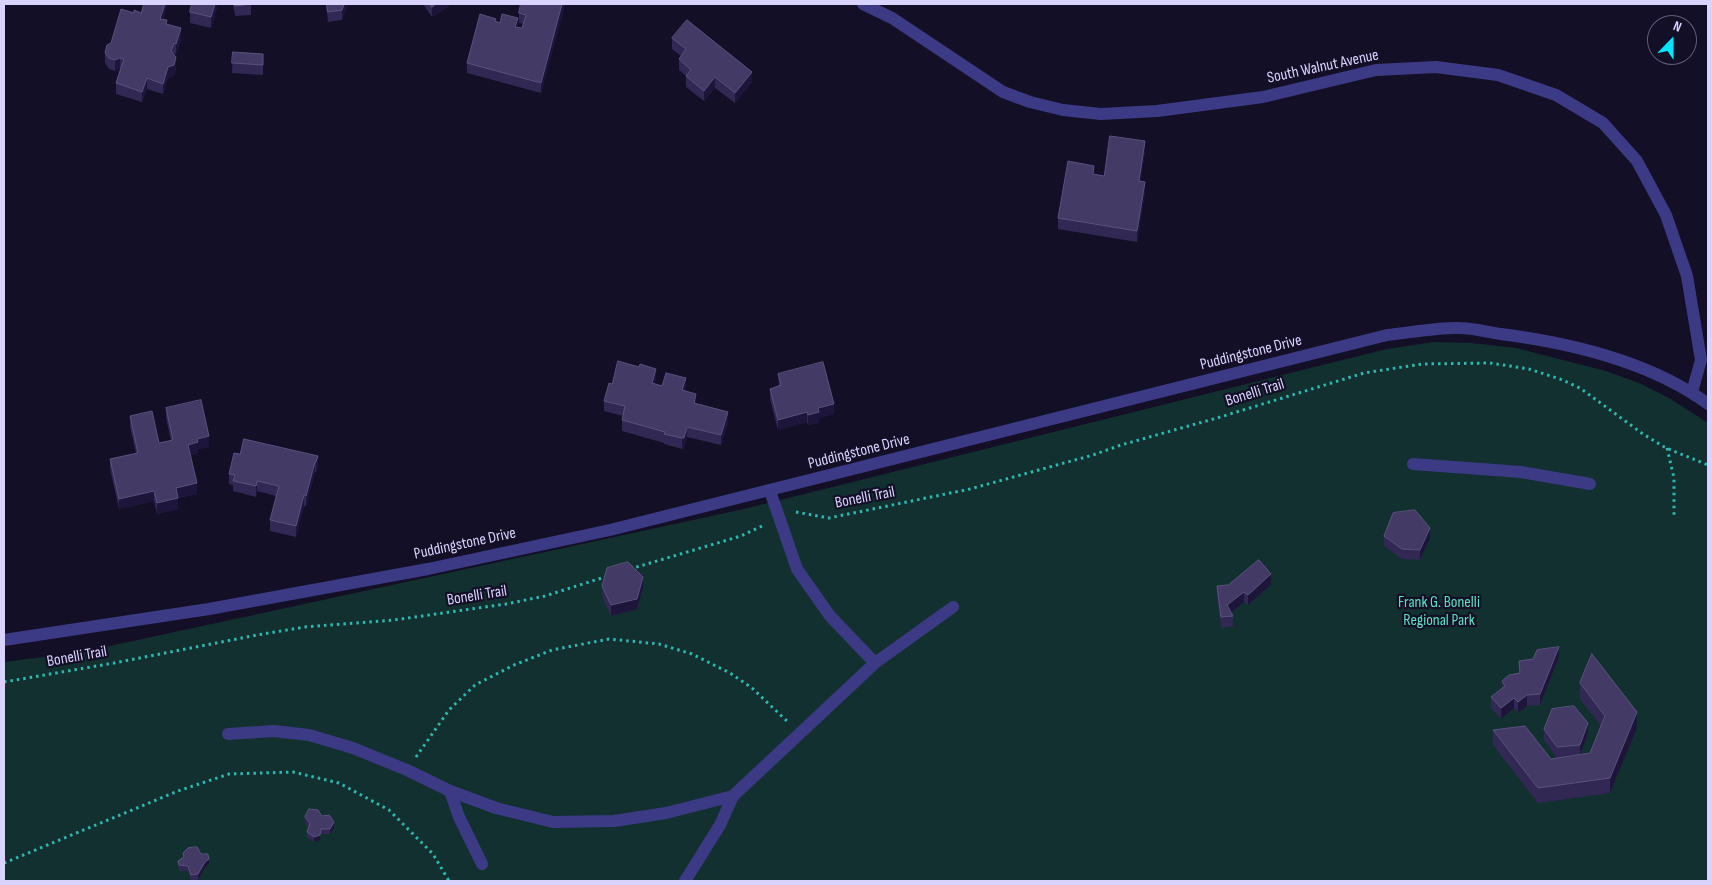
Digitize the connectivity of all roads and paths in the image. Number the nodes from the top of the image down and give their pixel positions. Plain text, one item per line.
1 (862, 4) edge
2 (1692, 392) junction
3 (1708, 404) edge
4 (1666, 448) junction
5 (1413, 464) dead end
6 (1708, 465) edge
7 (1590, 484) dead end
8 (770, 491) junction
9 (1674, 517) dead end
10 (780, 518) junction
11 (621, 572) edge
12 (612, 575) edge
13 (953, 606) dead end
14 (4, 640) edge
15 (875, 663) junction
16 (4, 682) edge
17 (800, 733) junction
18 (228, 734) dead end
19 (407, 770) junction
20 (450, 791) junction
21 (733, 796) junction
22 (4, 863) edge
23 (482, 864) dead end
24 (449, 881) edge
25 (685, 881) edge

1 - 2 street, South Walnut Avenue
2 - 3 street, Puddingstone Drive
2 - 8 street, Puddingstone Drive
4 - 6 path, Bonelli Trail
4 - 9 path
4 - 10 path, Bonelli Trail
5 - 7 street
8 - 10 street
8 - 14 street, Puddingstone Drive
10 - 11 path, Bonelli Trail
10 - 15 street
12 - 16 path, Bonelli Trail
13 - 15 street
15 - 17 street
17 - 19 path
17 - 21 street
18 - 19 street
19 - 20 street
20 - 21 street
20 - 23 street
21 - 25 street
22 - 24 path

